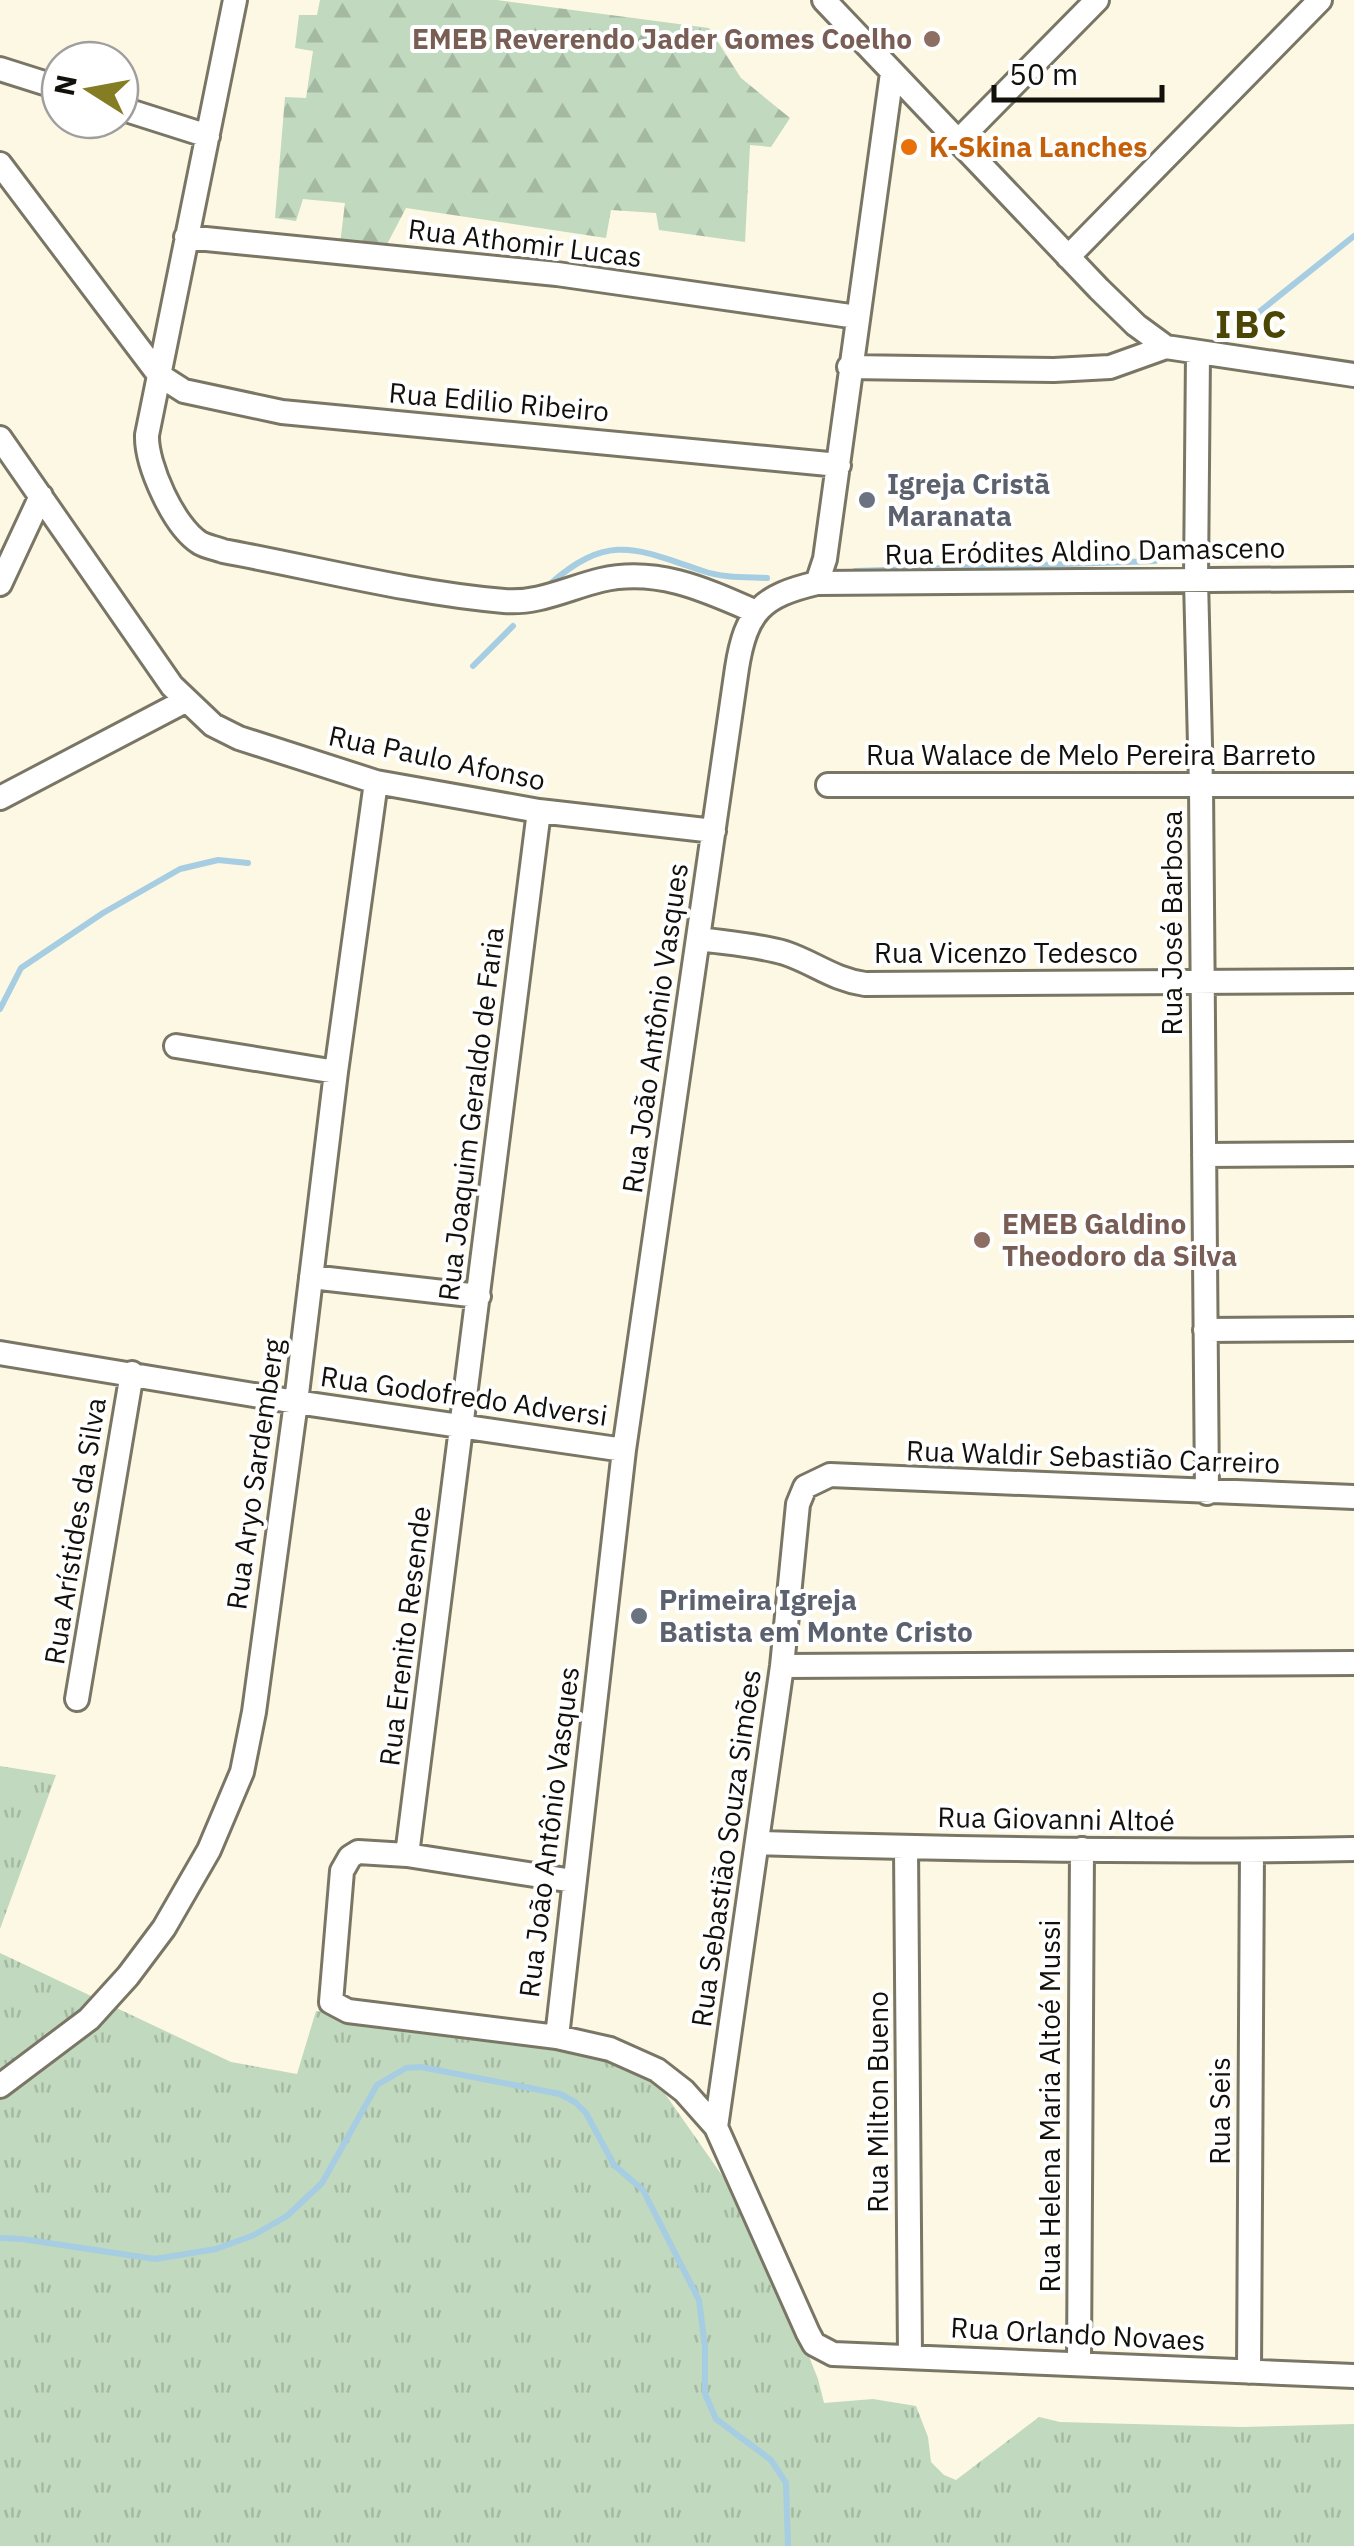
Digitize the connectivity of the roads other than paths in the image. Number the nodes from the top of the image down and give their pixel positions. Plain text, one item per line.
1 (235, 0) edge
2 (824, 0) edge
3 (1097, 0) edge
4 (1320, 0) edge
5 (0, 69) edge
6 (892, 73) junction
7 (40, 82) edge
8 (140, 114) edge
9 (208, 136) junction
10 (958, 140) junction
11 (0, 164) edge
12 (186, 237) junction
13 (1068, 257) junction
14 (856, 317) junction
15 (1166, 348) junction
16 (1198, 353) junction
17 (850, 367) junction
18 (1354, 374) edge
19 (159, 375) junction
20 (0, 438) edge
21 (839, 465) junction
22 (41, 496) junction
23 (1354, 578) edge
24 (1196, 580) junction
25 (0, 584) edge
26 (817, 584) junction
27 (756, 612) junction
28 (185, 701) junction
29 (376, 782) junction
30 (828, 785) dead end
31 (1201, 786) junction
32 (1354, 786) edge
33 (0, 798) edge
34 (540, 811) junction
35 (714, 831) junction
36 (699, 939) junction
37 (1354, 980) edge
38 (1201, 984) junction
39 (176, 1046) dead end
40 (336, 1072) junction
41 (1354, 1154) edge
42 (1204, 1155) junction
43 (311, 1277) junction
44 (479, 1296) junction
45 (1206, 1330) junction
46 (1354, 1330) edge
47 (1, 1361) edge
48 (132, 1373) junction
49 (296, 1402) junction
50 (462, 1425) junction
51 (624, 1450) junction
52 (830, 1475) joint
53 (1207, 1492) junction
54 (1354, 1497) edge
55 (1354, 1663) edge
56 (782, 1666) junction
57 (78, 1699) dead end
58 (758, 1843) junction
59 (906, 1848) junction
60 (1354, 1848) edge
61 (1082, 1849) junction
62 (1252, 1851) junction
63 (406, 1855) junction
64 (573, 1880) junction
65 (557, 2037) junction
66 (0, 2086) edge
67 (716, 2127) junction
68 (910, 2356) junction
69 (1080, 2364) junction
70 (1248, 2372) junction
71 (1354, 2376) edge

1 - 9 street
2 - 6 street
3 - 10 street
4 - 13 street
5 - 7 street
6 - 10 street
6 - 14 street
8 - 9 street
9 - 12 street
10 - 13 street
11 - 19 street
12 - 14 street, Rua Athomir Lucas
12 - 19 street
13 - 15 street
14 - 17 street
15 - 16 street
15 - 17 street
16 - 18 street
16 - 24 street, Rua José Barbosa
17 - 21 street
19 - 21 street, Rua Edilio Ribeiro
19 - 27 street
20 - 22 street, Rua Paulo Afonso
21 - 26 street
22 - 25 street
22 - 28 street, Rua Paulo Afonso
23 - 24 street, Rua Eródites Aldino Damasceno
24 - 26 street, Rua Eródites Aldino Damasceno
24 - 31 street, Rua José Barbosa
26 - 27 street
27 - 35 street, Rua João Antônio Vasques
28 - 29 street, Rua Paulo Afonso
28 - 33 street
29 - 34 street, Rua Paulo Afonso
29 - 40 street, Rua Aryo Sardemberg
30 - 31 street, Rua Walace de Melo Pereira Barreto
31 - 32 street, Rua Walace de Melo Pereira Barreto
31 - 38 street, Rua José Barbosa
34 - 35 street, Rua Paulo Afonso
34 - 44 street, Rua Joaquim Geraldo de Faria
35 - 36 street, Rua João Antônio Vasques
36 - 38 street, Rua Vicenzo Tedesco
36 - 51 street, Rua João Antônio Vasques
37 - 38 street, Rua Vicenzo Tedesco
38 - 42 street, Rua José Barbosa
39 - 40 street
40 - 43 street, Rua Aryo Sardemberg
41 - 42 street
42 - 45 street, Rua José Barbosa
43 - 44 street
43 - 49 street, Rua Aryo Sardemberg
44 - 50 street, Rua Joaquim Geraldo de Faria
45 - 46 street
45 - 53 street, Rua José Barbosa
47 - 48 street, Rua Godofredo Adversi
48 - 49 street, Rua Godofredo Adversi
48 - 57 street, Rua Arístides da Silva
49 - 50 street, Rua Godofredo Adversi
49 - 66 street, Rua Aryo Sardemberg
50 - 51 street, Rua Godofredo Adversi
50 - 63 street, Rua Erenito Resende
51 - 64 street, Rua João Antônio Vasques
52 - 53 street, Rua Waldir Sebastião Carreiro
52 - 56 street, Rua Sebastião Souza Simões
53 - 54 street, Rua Waldir Sebastião Carreiro
55 - 56 street
56 - 58 street, Rua Sebastião Souza Simões
58 - 59 street, Rua Giovanni Altoé
58 - 67 street, Rua Sebastião Souza Simões
59 - 61 street, Rua Giovanni Altoé
59 - 68 street, Rua Milton Bueno
60 - 62 street, Rua Giovanni Altoé
61 - 62 street, Rua Giovanni Altoé
61 - 69 street, Rua Helena Maria Altoé Mussi
62 - 70 street, Rua Seis
63 - 64 street
63 - 65 street
64 - 65 street, Rua João Antônio Vasques
65 - 67 street
67 - 68 street, Rua Orlando Novaes
68 - 69 street, Rua Orlando Novaes
69 - 70 street, Rua Orlando Novaes
70 - 71 street, Rua Orlando Novaes

